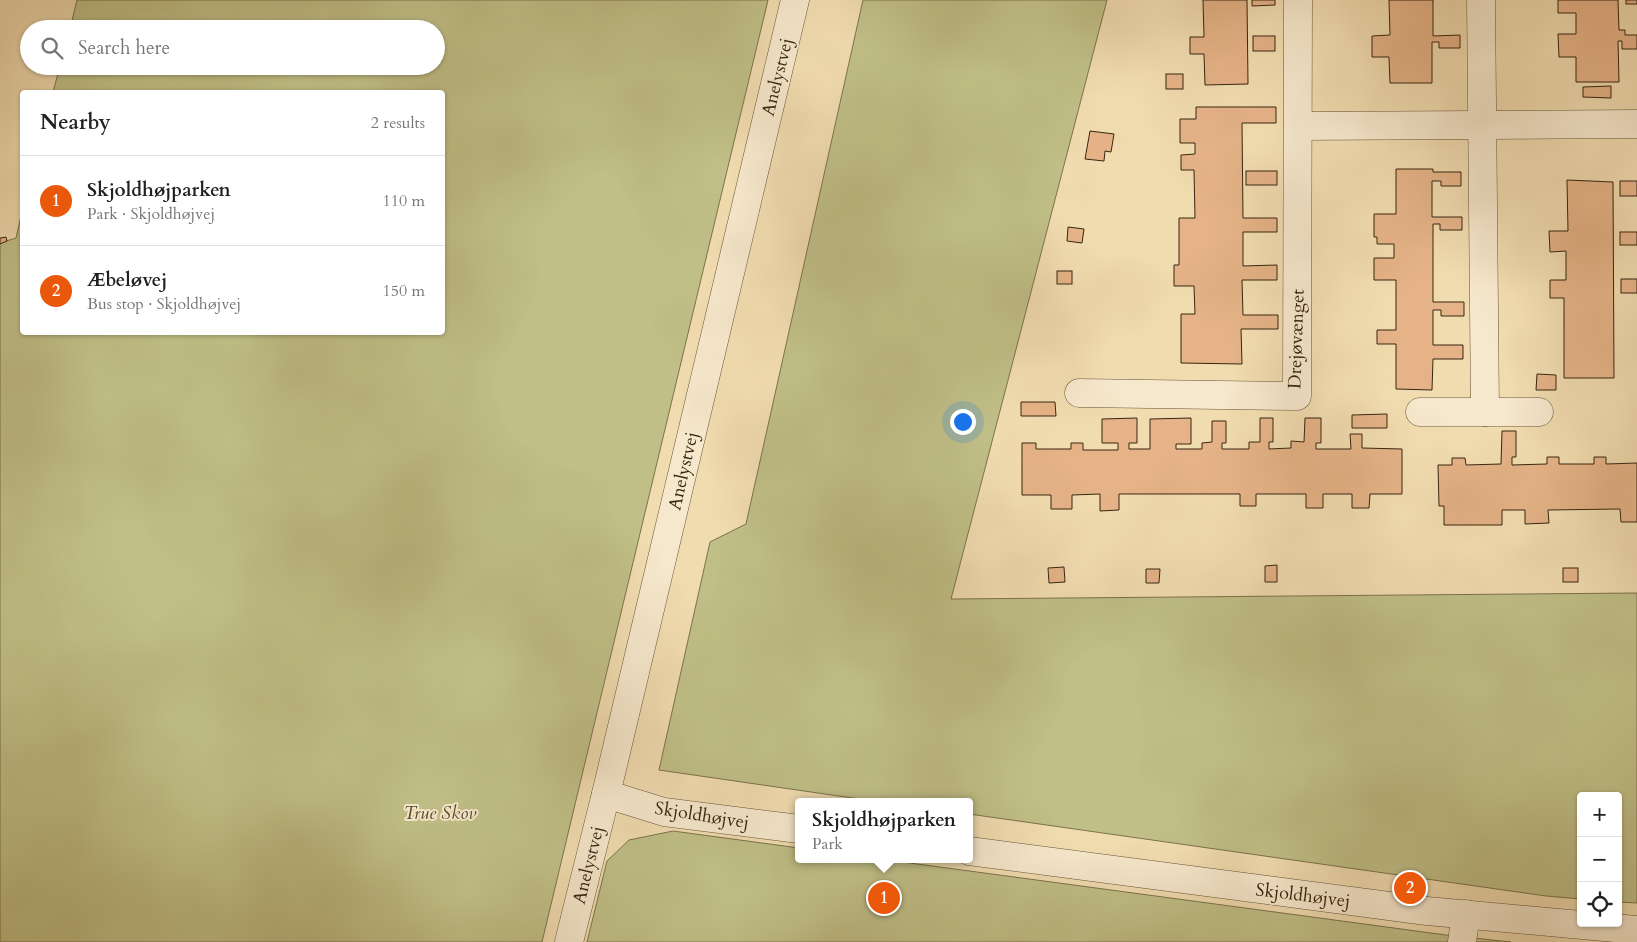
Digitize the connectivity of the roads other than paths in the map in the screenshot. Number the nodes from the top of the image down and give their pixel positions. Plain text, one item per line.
1 (795, 0) edge
2 (1298, 0) edge
3 (1481, 0) edge
4 (1637, 124) edge
5 (1482, 125) junction
6 (1298, 126) junction
7 (1079, 393) dead end
8 (1420, 412) dead end
9 (1485, 412) junction
10 (1539, 412) dead end
11 (606, 794) junction
12 (795, 828) edge
13 (973, 852) edge
14 (1466, 914) junction
15 (1637, 930) edge
16 (569, 942) edge
17 (1462, 942) edge

1 - 11 street, Anelystvej
2 - 6 street, Drejøvænget
3 - 5 street
4 - 5 street
5 - 6 street
5 - 9 street
6 - 7 street, Drejøvænget
8 - 9 street
9 - 10 street
11 - 12 street, Skjoldhøjvej
11 - 16 street, Anelystvej
13 - 14 street, Skjoldhøjvej
14 - 15 street, Skjoldhøjvej
14 - 17 street

